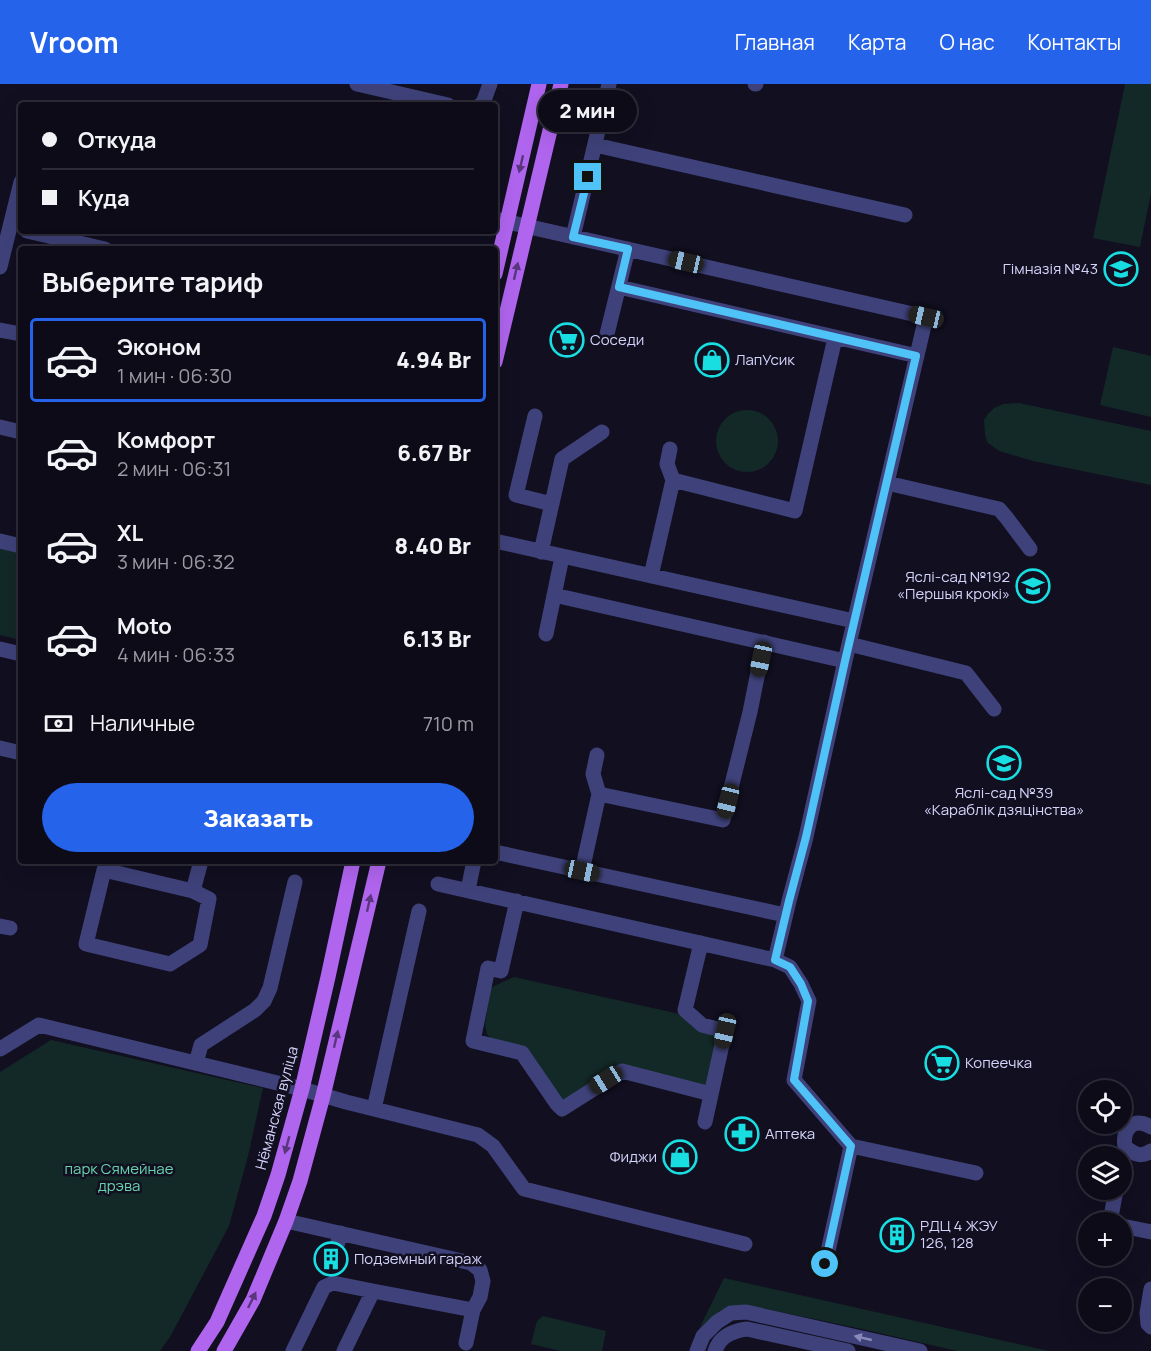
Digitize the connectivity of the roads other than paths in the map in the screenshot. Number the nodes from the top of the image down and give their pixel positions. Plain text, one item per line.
1 (357, 84) edge
2 (490, 84) edge
3 (539, 84) edge
4 (561, 84) edge
5 (609, 84) edge
6 (411, 90) edge
7 (441, 102) edge
8 (483, 102) edge
9 (595, 146) junction
10 (18, 205) edge
11 (905, 215) dead end
12 (501, 220) edge
13 (527, 226) junction
14 (15, 228) edge
15 (40, 234) edge
16 (573, 237) junction
17 (92, 246) edge
18 (498, 247) edge
19 (628, 249) junction
20 (0, 267) edge
21 (619, 287) junction
22 (0, 330) edge
23 (18, 333) edge
24 (607, 334) dead end
25 (835, 338) junction
26 (498, 349) edge
27 (916, 356) junction
28 (535, 416) dead end
29 (0, 427) edge
30 (18, 431) edge
31 (602, 432) dead end
32 (670, 449) dead end
33 (673, 480) junction
34 (887, 483) junction
35 (552, 504) junction
36 (0, 541) edge
37 (498, 542) edge
38 (18, 545) edge
39 (1030, 549) dead end
40 (541, 552) junction
41 (562, 557) junction
42 (651, 576) junction
43 (554, 595) junction
44 (854, 621) junction
45 (546, 634) dead end
46 (764, 642) junction
47 (849, 644) junction
48 (0, 649) edge
49 (18, 653) edge
50 (845, 661) junction
51 (994, 709) dead end
52 (0, 748) edge
53 (18, 752) edge
54 (597, 755) dead end
55 (599, 794) junction
56 (498, 853) edge
57 (200, 864) edge
58 (352, 864) edge
59 (378, 864) edge
60 (473, 864) edge
61 (582, 871) junction
62 (295, 882) dead end
63 (438, 884) dead end
64 (468, 890) junction
65 (193, 891) junction
66 (517, 901) junction
67 (419, 911) dead end
68 (785, 915) junction
69 (701, 942) junction
70 (775, 960) junction
71 (0, 1049) edge
72 (196, 1063) junction
73 (302, 1089) junction
74 (711, 1094) junction
75 (323, 1096) junction
76 (374, 1108) junction
77 (705, 1122) dead end
78 (1151, 1127) edge
79 (851, 1146) junction
80 (1124, 1146) edge
81 (1151, 1151) edge
82 (1132, 1153) edge
83 (976, 1173) dead end
84 (286, 1221) junction
85 (1132, 1228) edge
86 (1151, 1232) edge
87 (340, 1233) junction
88 (745, 1244) dead end
89 (332, 1260) dead end
90 (825, 1264) dead end
91 (1151, 1289) edge
92 (373, 1291) junction
93 (473, 1310) junction
94 (1151, 1327) edge
95 (786, 1337) junction
96 (466, 1343) dead end
97 (198, 1351) edge
98 (224, 1351) edge
99 (294, 1351) edge
100 (344, 1351) edge
101 (697, 1351) edge
102 (714, 1351) edge
103 (800, 1351) edge
104 (848, 1351) edge
105 (920, 1351) edge

1 - 6 lane
2 - 8 lane
3 -> 12 main road
4 - 13 main road
5 - 9 lane
6 - 7 lane
9 - 11 lane
9 - 16 lane
10 - 14 lane
12 - 13 lane
12 - 18 main road
13 - 16 lane
26 -> 13 main road
14 - 20 lane
15 - 17 lane
16 - 19 lane
19 - 21 lane
19 - 27 lane
21 - 24 lane
21 - 25 lane
22 - 23 lane
25 - 27 lane
25 - 33 lane
27 - 34 lane
28 - 35 lane
29 - 30 lane
31 - 35 lane
32 - 33 lane
33 - 42 lane
34 - 39 lane
34 - 44 lane
35 - 40 lane
36 - 38 lane
37 - 40 lane
40 - 41 lane
41 - 42 lane
41 - 43 lane
42 - 44 lane
43 - 45 lane
43 - 46 lane
44 - 47 lane
46 - 50 lane
46 - 55 lane
47 - 50 lane
47 - 51 lane
48 - 49 lane
50 - 68 lane
52 - 53 lane
54 - 55 lane
55 - 61 lane
56 - 61 lane
57 - 65 lane
58 - 73 main road, Нёманская вуліца
75 -> 59 main road
60 - 64 lane
61 - 68 lane
62 - 72 lane
63 - 64 lane
64 - 66 lane
65 - 65 lane
66 - 69 lane
66 - 74 lane
67 - 76 lane
68 - 70 lane
69 - 70 lane
69 - 74 lane
70 - 79 lane
71 - 72 lane
72 - 73 lane
73 - 75 lane
73 -> 97 main road, Нёманская вуліца
74 - 77 lane
75 - 76 lane
75 - 84 main road
76 - 88 lane
78 - 80 lane
79 - 83 lane
79 - 90 lane
81 - 82 lane
84 - 87 lane
98 -> 84 main road
85 - 86 lane
87 - 89 lane
87 - 93 lane
91 - 94 lane
92 - 93 lane
92 - 99 lane
92 - 100 lane
93 - 96 lane
95 - 102 lane
95 - 103 lane
95 - 104 lane
105 -> 101 lane

